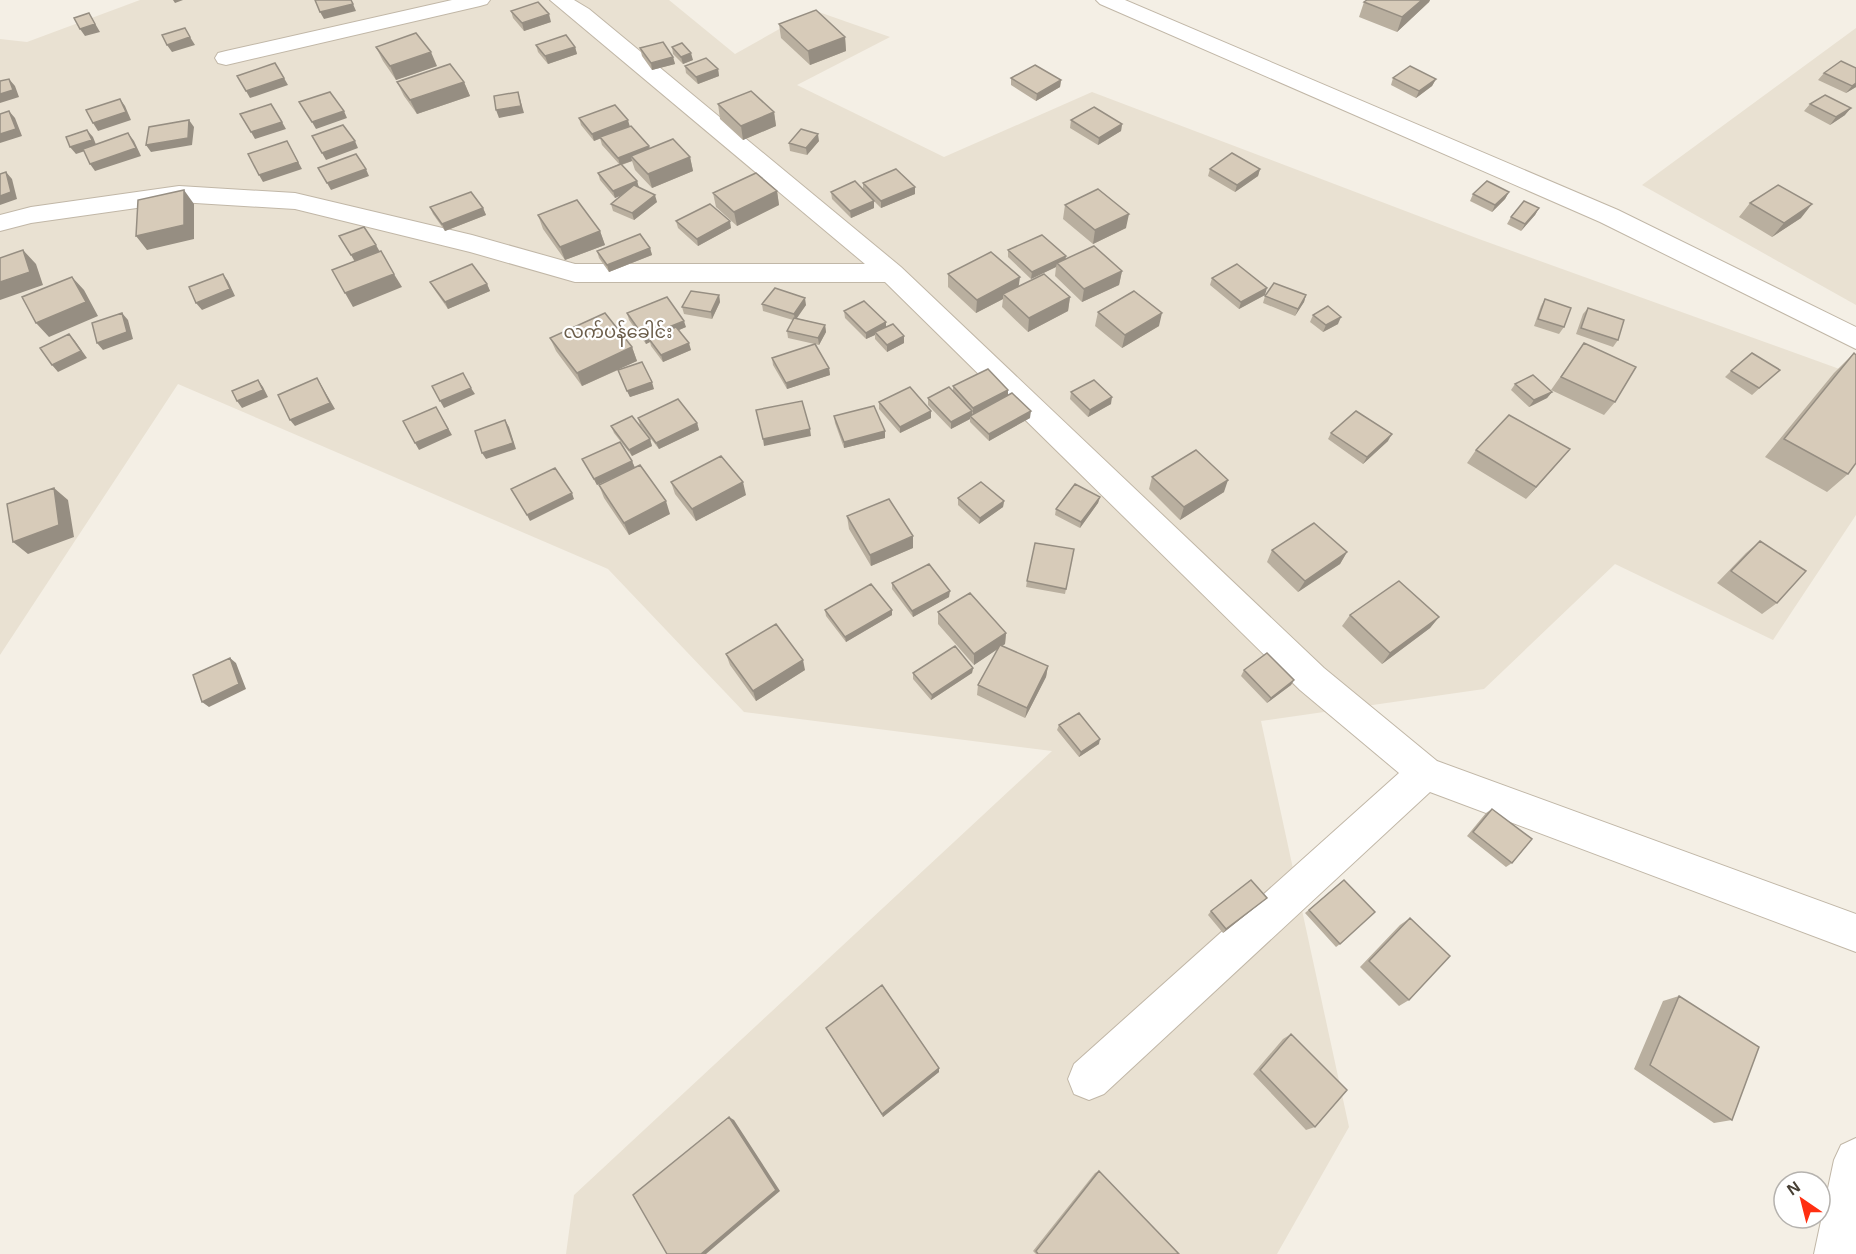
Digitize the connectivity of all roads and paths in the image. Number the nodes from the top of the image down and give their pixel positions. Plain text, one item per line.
1 (480, 0) edge
2 (560, 0) edge
3 (1107, 0) edge
4 (226, 58) dead end
5 (0, 222) edge
6 (892, 273) junction
7 (1856, 339) edge
8 (1425, 773) junction
9 (1856, 933) edge
10 (1089, 1079) dead end
11 (1856, 1160) edge
12 (1838, 1254) edge

1 - 4 street
2 - 6 street
3 - 7 street
5 - 6 street
6 - 8 street
8 - 9 street
8 - 10 street
11 - 12 street

